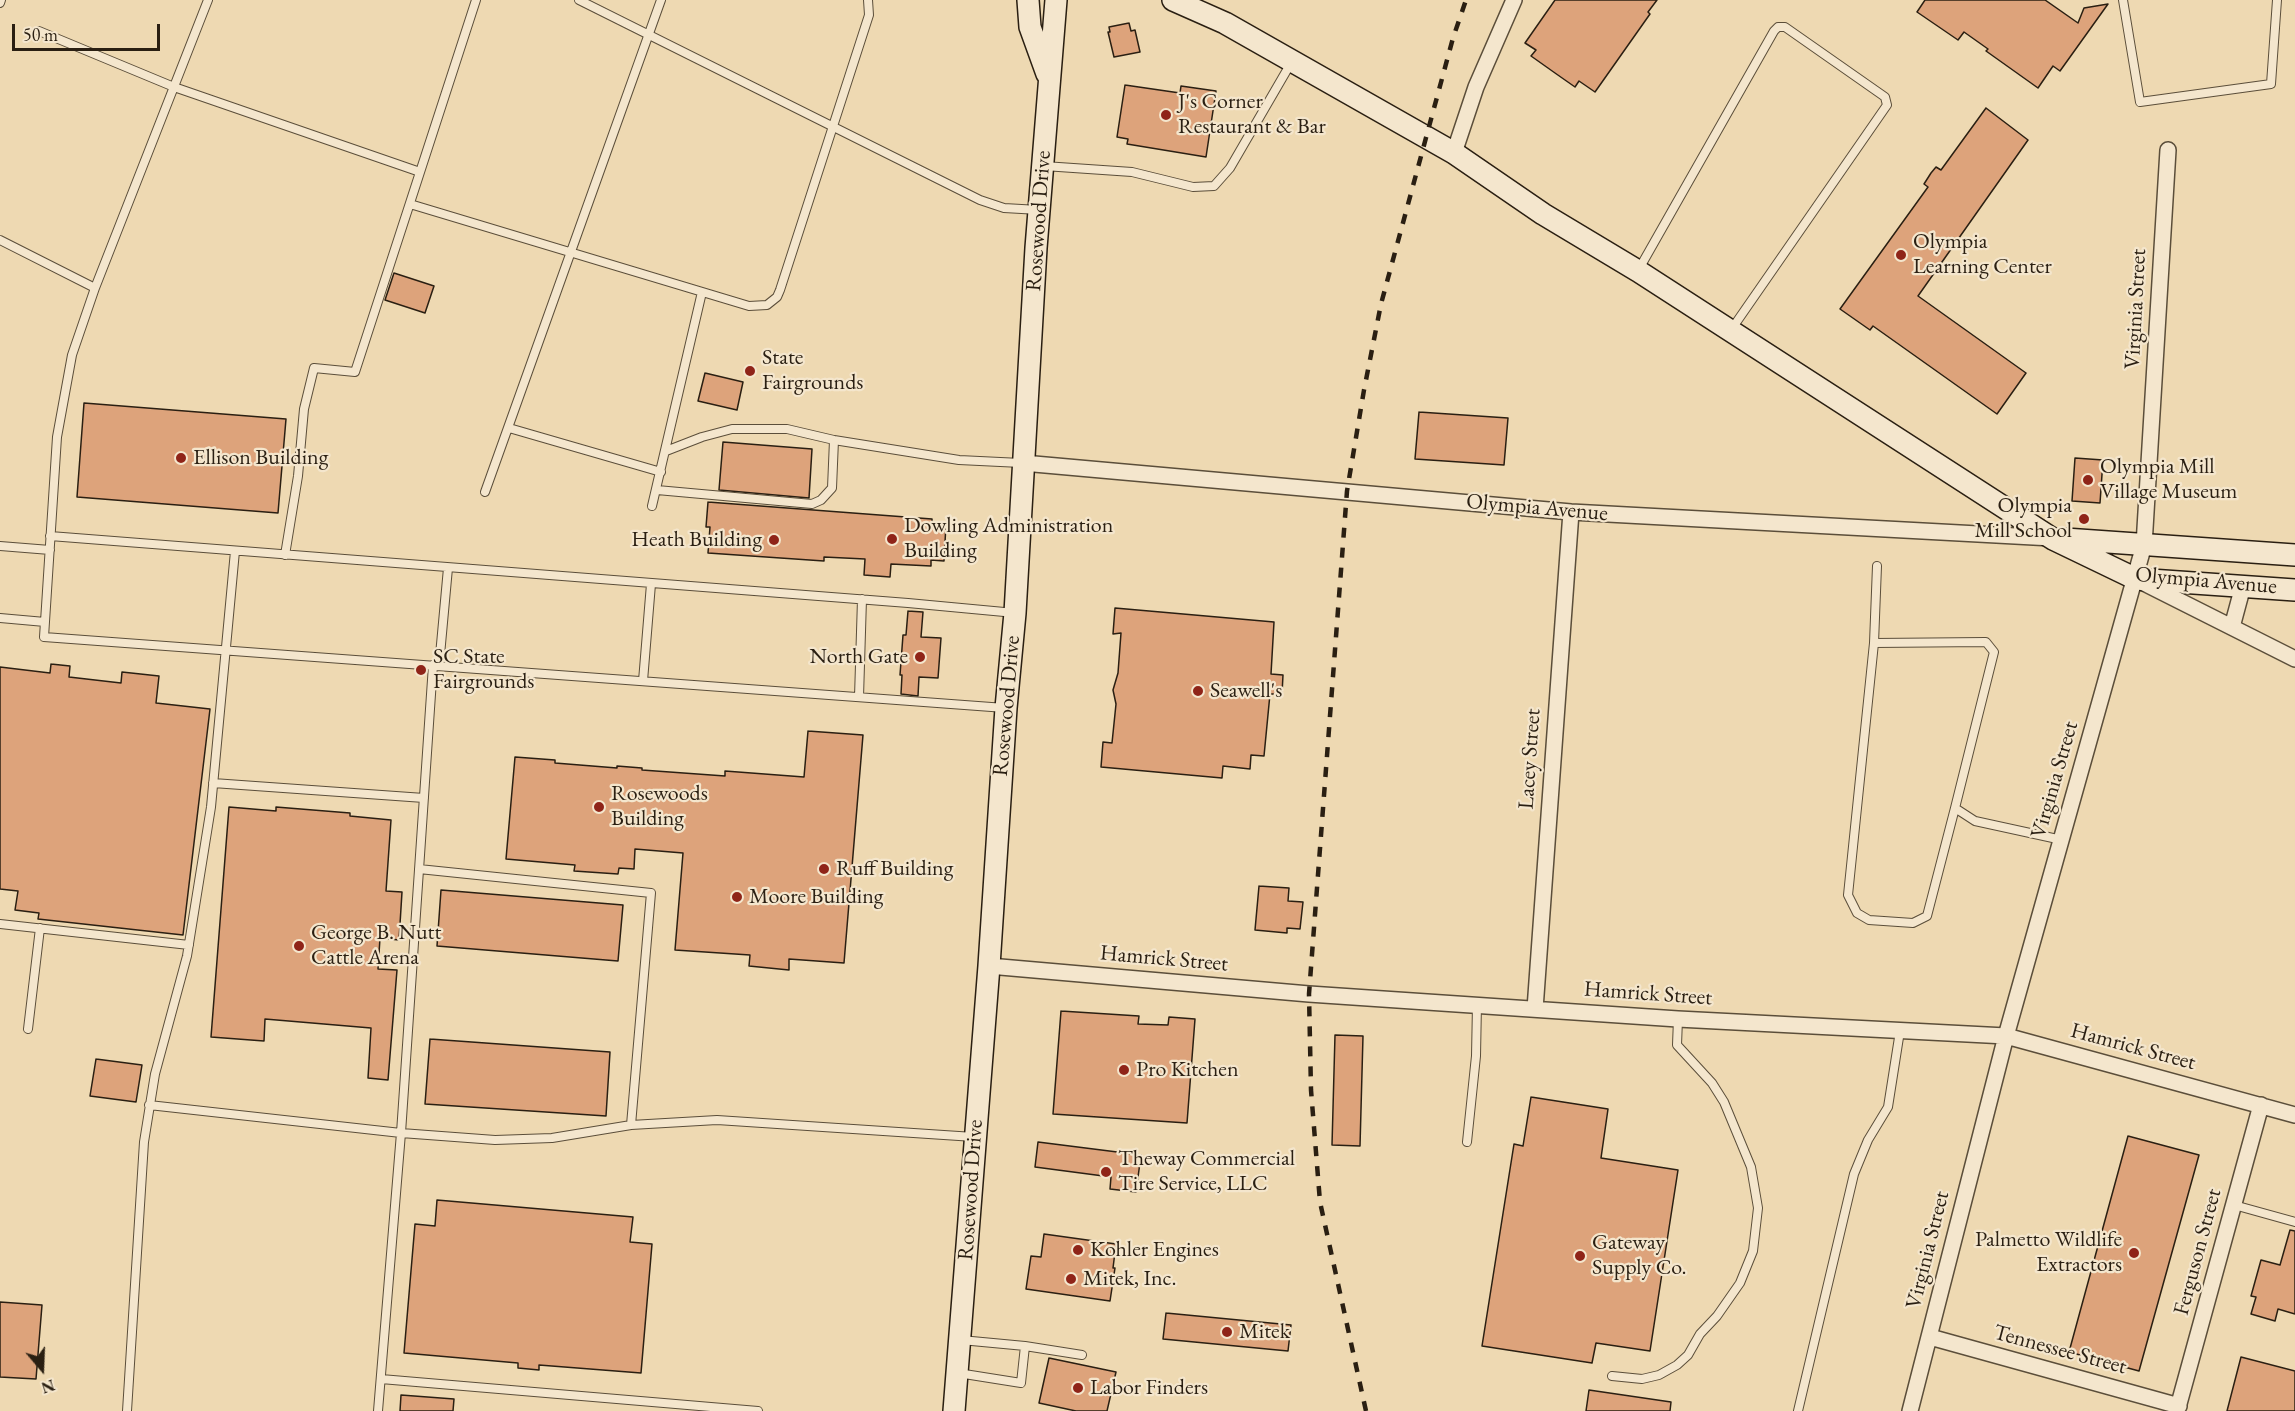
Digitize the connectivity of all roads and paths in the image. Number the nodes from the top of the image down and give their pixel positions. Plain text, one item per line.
1 (208, 0) edge
2 (476, 0) edge
3 (579, 0) edge
4 (661, 0) edge
5 (868, 0) edge
6 (1028, 0) edge
7 (1056, 0) edge
8 (1173, 0) edge
9 (1514, 0) edge
10 (2123, 0) edge
11 (2277, 0) edge
12 (39, 31) dead end
13 (649, 35) junction
14 (1292, 61) junction
15 (1049, 80) junction
16 (174, 87) junction
17 (832, 127) junction
18 (2168, 150) dead end
19 (1454, 153) junction
20 (1043, 166) junction
21 (420, 172) junction
22 (410, 204) junction
23 (1040, 210) junction
24 (0, 240) edge
25 (571, 252) junction
26 (1638, 271) junction
27 (95, 288) junction
28 (702, 292) junction
29 (1731, 331) junction
30 (508, 428) junction
31 (834, 440) junction
32 (666, 451) junction
33 (1023, 463) junction
34 (661, 472) junction
35 (657, 490) junction
36 (485, 492) dead end
37 (652, 506) dead end
38 (1571, 512) junction
39 (51, 536) junction
40 (2053, 538) junction
41 (2144, 545) junction
42 (0, 546) edge
43 (50, 550) junction
44 (235, 551) junction
45 (285, 555) junction
46 (2295, 555) edge
47 (1877, 566) dead end
48 (448, 568) junction
49 (2136, 579) junction
50 (651, 584) junction
51 (2243, 586) junction
52 (2295, 590) edge
53 (862, 599) junction
54 (1015, 613) junction
55 (0, 618) edge
56 (45, 622) junction
57 (2232, 627) junction
58 (1874, 643) junction
59 (225, 650) junction
60 (2295, 659) edge
61 (436, 666) junction
62 (643, 681) junction
63 (859, 697) junction
64 (1006, 708) junction
65 (213, 783) junction
66 (424, 798) junction
67 (1955, 808) junction
68 (2062, 840) junction
69 (419, 869) junction
70 (0, 924) edge
71 (40, 928) junction
72 (189, 945) junction
73 (988, 966) junction
74 (1477, 1004) junction
75 (1535, 1009) junction
76 (1678, 1019) junction
77 (28, 1029) dead end
78 (1900, 1031) junction
79 (2006, 1036) junction
80 (149, 1105) junction
81 (2261, 1105) junction
82 (2295, 1115) edge
83 (631, 1125) junction
84 (401, 1133) junction
85 (975, 1137) junction
86 (1467, 1142) dead end
87 (2234, 1205) junction
88 (2295, 1222) edge
89 (1930, 1337) junction
90 (959, 1340) junction
91 (1025, 1346) junction
92 (1082, 1355) dead end
93 (957, 1372) junction
94 (1612, 1376) dead end
95 (381, 1379) junction
96 (648, 1401) junction
97 (2178, 1408) edge
98 (127, 1411) edge
99 (378, 1411) edge
100 (647, 1411) edge
101 (758, 1411) edge
102 (954, 1411) edge
103 (1798, 1411) edge
104 (1910, 1411) edge

1 - 16 lane
2 - 21 lane
3 - 13 lane
4 - 13 lane
5 - 17 lane
6 - 15 main road
7 - 15 main road, Rosewood Drive
8 - 14 main road
9 - 19 street
10 - 11 lane
12 - 16 lane
13 - 17 lane
13 - 25 lane
14 - 19 main road
14 - 20 lane
15 - 20 main road, Rosewood Drive
16 - 21 lane
16 - 27 lane
17 - 23 lane
17 - 28 lane
18 - 41 street, Virginia Street
19 - 26 main road
20 - 23 main road, Rosewood Drive
21 - 22 lane
22 - 25 lane
22 - 45 lane
23 - 33 main road, Rosewood Drive
24 - 27 lane
25 - 28 lane
25 - 30 lane
26 - 29 main road
26 - 29 lane
27 - 39 lane
28 - 32 lane
29 - 40 main road
30 - 34 lane
30 - 36 lane
31 - 32 lane
31 - 33 lane
31 - 35 lane
32 - 34 lane
33 - 38 street, Olympia Avenue
33 - 54 main road, Rosewood Drive
34 - 35 lane
35 - 37 lane
38 - 40 street, Olympia Avenue
38 - 75 street, Lacey Street
39 - 43 lane
39 - 44 lane
40 - 41 main road, Olympia Avenue
40 - 49 main road, Olympia Avenue
41 - 46 main road, Olympia Avenue
41 - 49 street, Virginia Street
42 - 43 lane
43 - 56 lane
44 - 45 lane
44 - 59 lane
45 - 48 lane
47 - 58 lane
48 - 50 lane
48 - 61 lane
49 - 51 main road, Olympia Avenue
49 - 57 street
49 - 68 street, Virginia Street
50 - 53 lane
50 - 62 lane
51 - 52 main road, Olympia Avenue
51 - 57 street
53 - 54 lane
53 - 63 lane
54 - 64 main road, Rosewood Drive
55 - 56 lane
56 - 59 lane
57 - 60 street
58 - 67 lane
58 - 67 lane
59 - 61 lane
59 - 65 lane
61 - 62 lane
61 - 66 lane
62 - 63 lane
63 - 64 lane
64 - 73 main road, Rosewood Drive
65 - 66 lane
65 - 72 lane
66 - 69 lane
67 - 68 lane
68 - 79 street, Virginia Street
69 - 83 lane
69 - 84 lane
70 - 71 lane
71 - 72 lane
71 - 77 lane
72 - 80 lane
73 - 74 street, Hamrick Street
73 - 85 main road, Rosewood Drive
74 - 75 street, Hamrick Street
74 - 86 lane
75 - 76 street, Hamrick Street
76 - 78 street, Hamrick Street
76 - 94 lane
78 - 79 street, Hamrick Street
78 - 103 lane
79 - 81 street, Hamrick Street
79 - 89 street, Virginia Street
80 - 84 lane
80 - 98 lane
81 - 82 street, Hamrick Street
81 - 87 street, Ferguson Street
83 - 84 lane
83 - 85 lane
84 - 95 lane
85 - 90 main road, Rosewood Drive
87 - 88 lane
87 - 97 street, Ferguson Street
89 - 97 street, Tennessee Street
89 - 104 street, Virginia Street
90 - 91 lane
90 - 93 main road, Rosewood Drive
91 - 92 lane
91 - 93 lane
93 - 102 main road, Rosewood Drive
95 - 96 lane
95 - 99 lane
96 - 100 lane
96 - 101 lane

